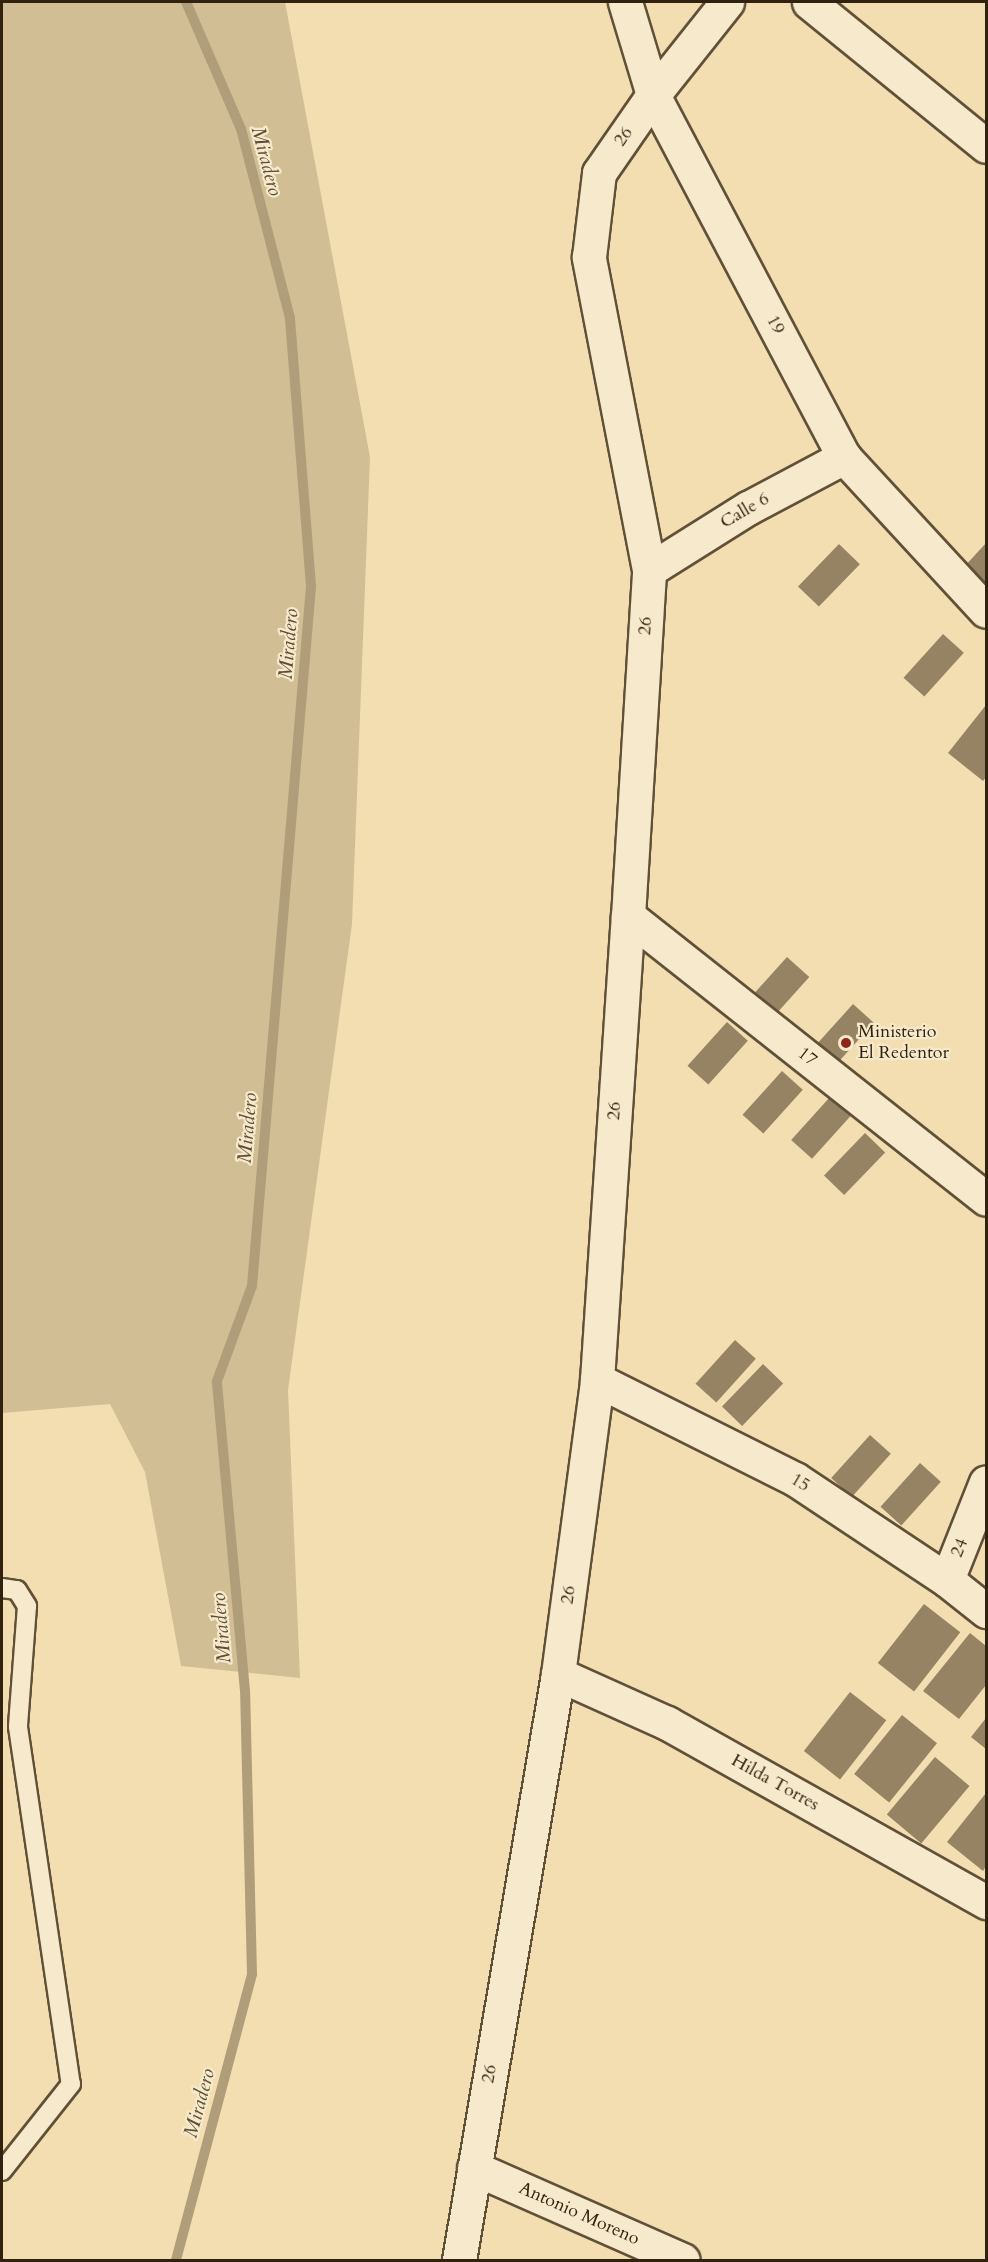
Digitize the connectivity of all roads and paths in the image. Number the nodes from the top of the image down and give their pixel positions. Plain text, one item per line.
1 (625, 2) edge
2 (727, 2) edge
3 (809, 2) edge
4 (653, 95) junction
5 (987, 146) edge
6 (844, 457) junction
7 (649, 570) junction
8 (987, 611) edge
9 (628, 916) junction
10 (987, 1198) edge
11 (597, 1380) junction
12 (987, 1482) edge
13 (947, 1580) junction
14 (2, 1588) edge
15 (987, 1611) edge
16 (558, 1674) junction
17 (987, 1902) edge
18 (474, 2168) junction
19 (2, 2171) edge
20 (459, 2260) edge
21 (683, 2260) edge

1 - 4 street, 19
2 - 4 street, 26
3 - 5 street
4 - 6 street, 19
4 - 7 street, 26
6 - 7 street, Calle 6
6 - 8 street, 19
7 - 9 street, 26
9 - 10 street, 17
9 - 11 street, 26
11 - 13 street, 15
11 - 16 street, 26
12 - 13 street, 24
13 - 15 street, 15
14 - 19 lane
16 - 17 street, Hilda Torres
16 - 18 street, 26
18 - 20 street, 26
18 - 21 street, Antonio Moreno

